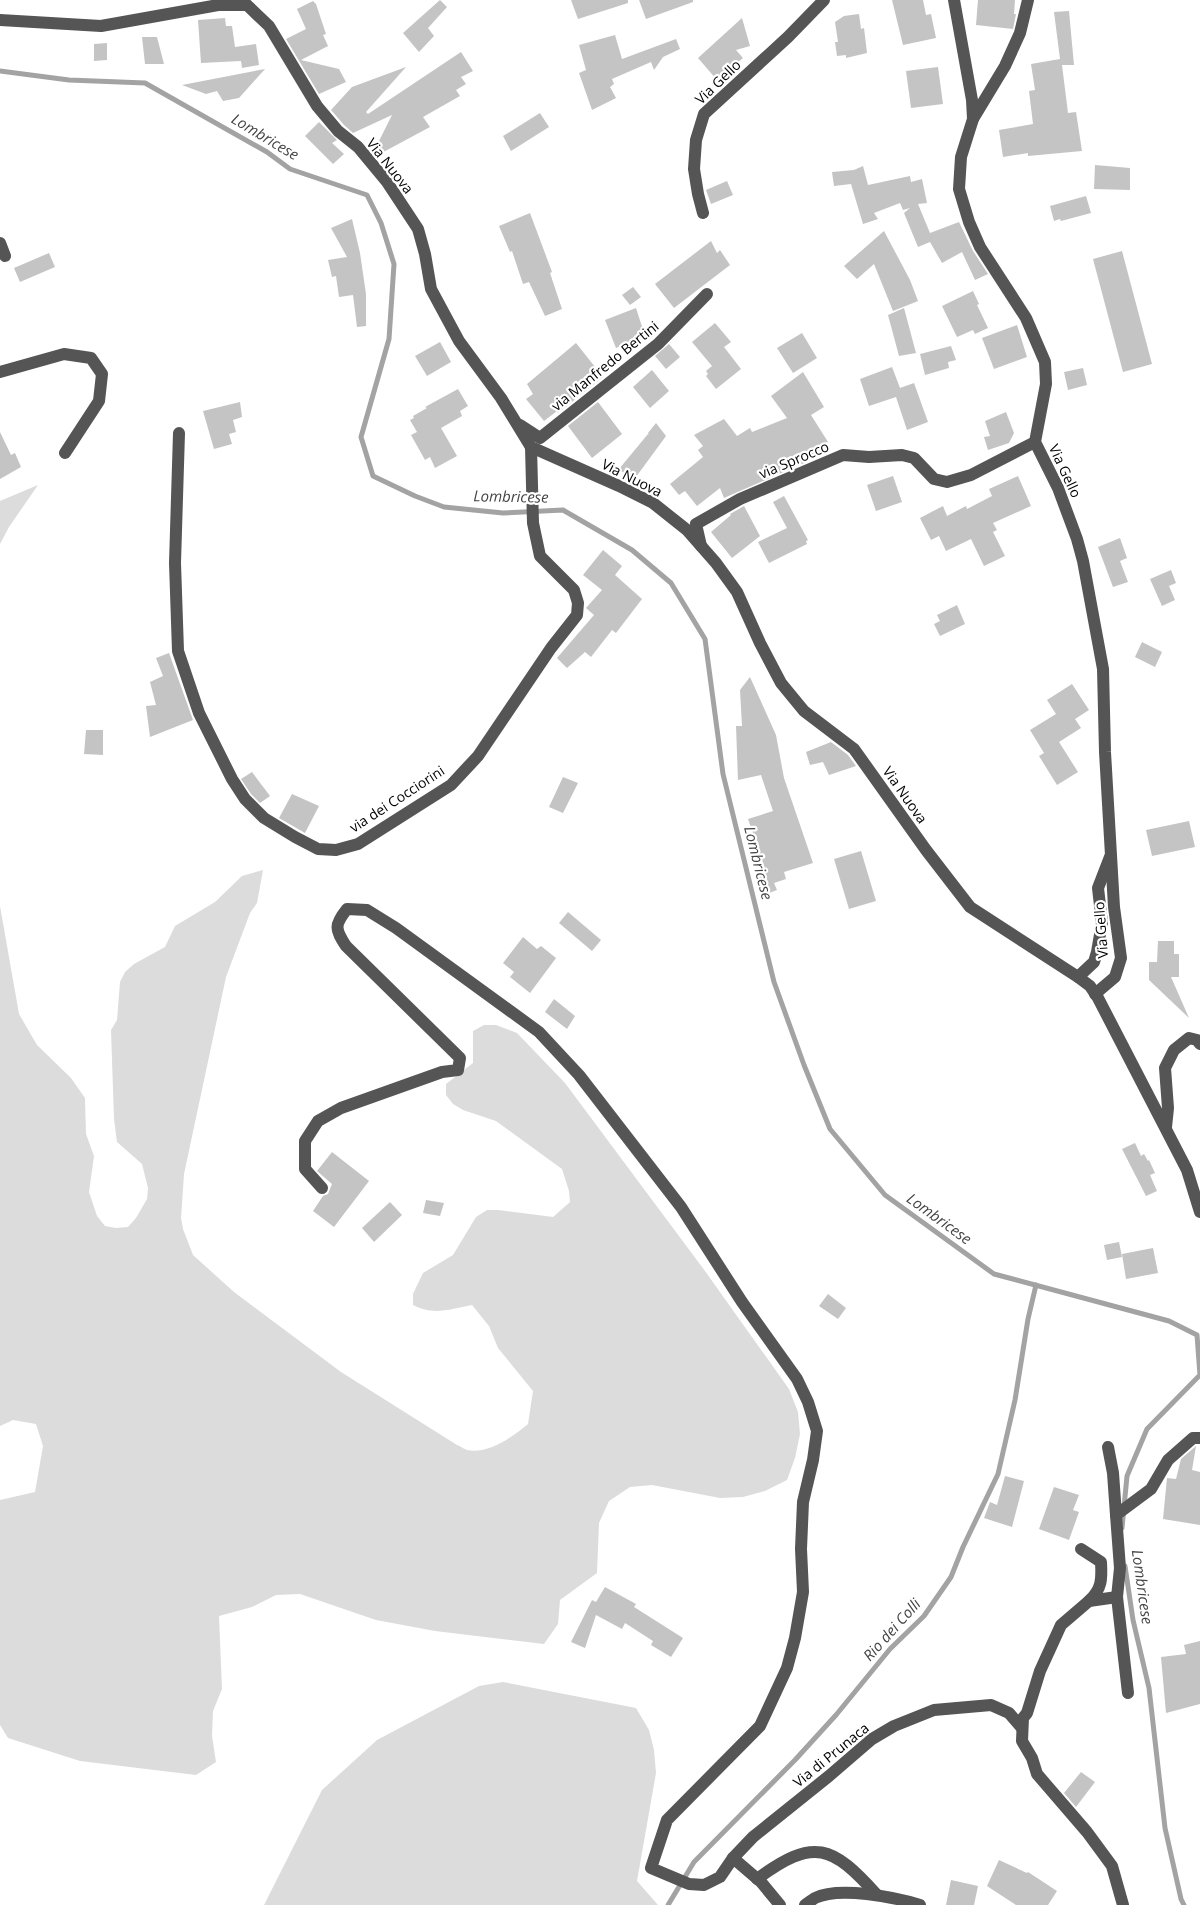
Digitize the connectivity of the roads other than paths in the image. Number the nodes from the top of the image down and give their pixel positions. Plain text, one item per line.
1 (824, 0) edge
2 (954, 0) edge
3 (1028, 0) edge
4 (247, 3) edge
5 (0, 20) edge
6 (973, 119) junction
7 (703, 214) dead end
8 (0, 243) edge
9 (5, 256) dead end
10 (707, 294) dead end
11 (0, 372) edge
12 (515, 421) junction
13 (179, 433) dead end
14 (1035, 442) junction
15 (531, 447) junction
16 (65, 453) dead end
17 (701, 546) junction
18 (1112, 855) junction
19 (1078, 977) junction
20 (1095, 994) junction
21 (1200, 1044) edge
22 (1166, 1127) junction
23 (322, 1188) dead end
24 (1200, 1212) edge
25 (1200, 1438) edge
26 (1108, 1447) dead end
27 (1116, 1515) junction
28 (1080, 1549) dead end
29 (1117, 1597) junction
30 (1088, 1601) junction
31 (1128, 1693) dead end
32 (1022, 1728) junction
33 (733, 1858) junction
34 (757, 1878) junction
35 (877, 1895) junction
36 (780, 1905) edge
37 (805, 1905) edge
38 (920, 1905) edge
39 (1123, 1905) edge

1 - 7 street, Via Gello
2 - 6 street, Via Gello
3 - 6 street, Via Gello
4 - 5 street, Via Nuova
4 - 12 street, Via Nuova
6 - 14 street, Via Gello
8 - 9 street
10 - 12 street, via Manfredo Bertini
11 - 16 street
12 - 15 street, Via Nuova
13 - 15 street, via dei Cocciorini
14 - 17 street, via Sprocco
14 - 18 street, Via Gello
15 - 17 street, Via Nuova
17 - 19 street, Via Nuova
18 - 19 street, Via Gello
18 - 20 street, Via Gello
19 - 20 street, Via Nuova
20 - 22 street, Via Nuova
21 - 22 street
22 - 24 street, Via Nuova
23 - 33 street, Via di Prunaca
25 - 27 street
26 - 27 street
27 - 29 street
28 - 30 street
29 - 30 street
29 - 31 street
30 - 32 street
32 - 33 street, Via di Prunaca
32 - 39 street
33 - 34 street
34 - 35 street
34 - 36 street
35 - 37 street
35 - 38 street

